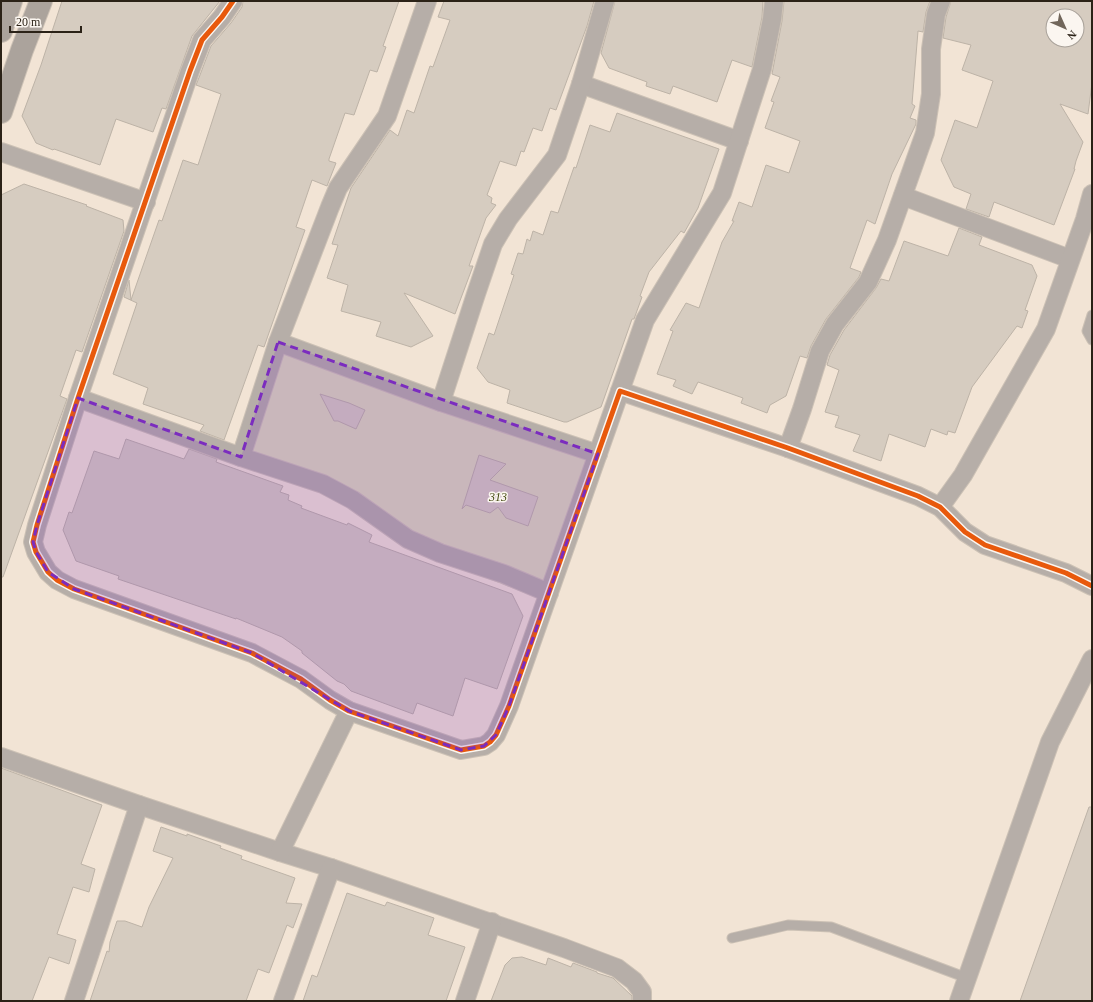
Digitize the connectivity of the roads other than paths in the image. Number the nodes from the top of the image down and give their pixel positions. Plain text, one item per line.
1 (11, 1) edge
2 (41, 1) edge
3 (233, 1) edge
4 (426, 1) edge
5 (605, 1) edge
6 (774, 1) edge
7 (941, 1) edge
8 (1, 31) edge
9 (581, 84) junction
10 (1, 112) edge
11 (739, 141) junction
12 (1, 152) edge
13 (1092, 194) edge
14 (903, 196) junction
15 (146, 202) junction
16 (1070, 259) junction
17 (1092, 316) edge
18 (1092, 340) edge
19 (278, 342) junction
20 (620, 391) junction
21 (78, 398) junction
22 (442, 402) junction
23 (788, 448) junction
24 (598, 454) junction
25 (240, 457) junction
26 (940, 507) junction
27 (1092, 586) edge
28 (549, 593) junction
29 (1092, 659) edge
30 (349, 711) junction
31 (1, 757) edge
32 (139, 806) junction
33 (280, 852) junction
34 (331, 868) junction
35 (492, 922) junction
36 (732, 938) dead end
37 (967, 978) junction
38 (74, 1001) edge
39 (283, 1001) edge
40 (465, 1001) edge
41 (642, 1001) edge
42 (959, 1001) edge

1 - 8 street
2 - 10 street
3 - 15 street
4 - 19 street
5 - 9 street
6 - 11 street
7 - 14 street
9 - 11 street
9 - 22 street
11 - 20 street
12 - 15 street
13 - 16 street
14 - 16 street
14 - 23 street
15 - 21 street
16 - 26 street
17 - 18 lane
19 - 22 street
19 - 25 street
20 - 23 street
20 - 24 street
21 - 25 street
21 - 30 street
22 - 24 street
23 - 26 street
24 - 28 street
25 - 28 street
26 - 27 street
28 - 30 street
29 - 37 street
30 - 33 street
31 - 32 street
32 - 33 street
32 - 38 street
33 - 34 street
34 - 35 street
34 - 39 street
35 - 40 street
35 - 41 street
36 - 37 lane
37 - 42 street

